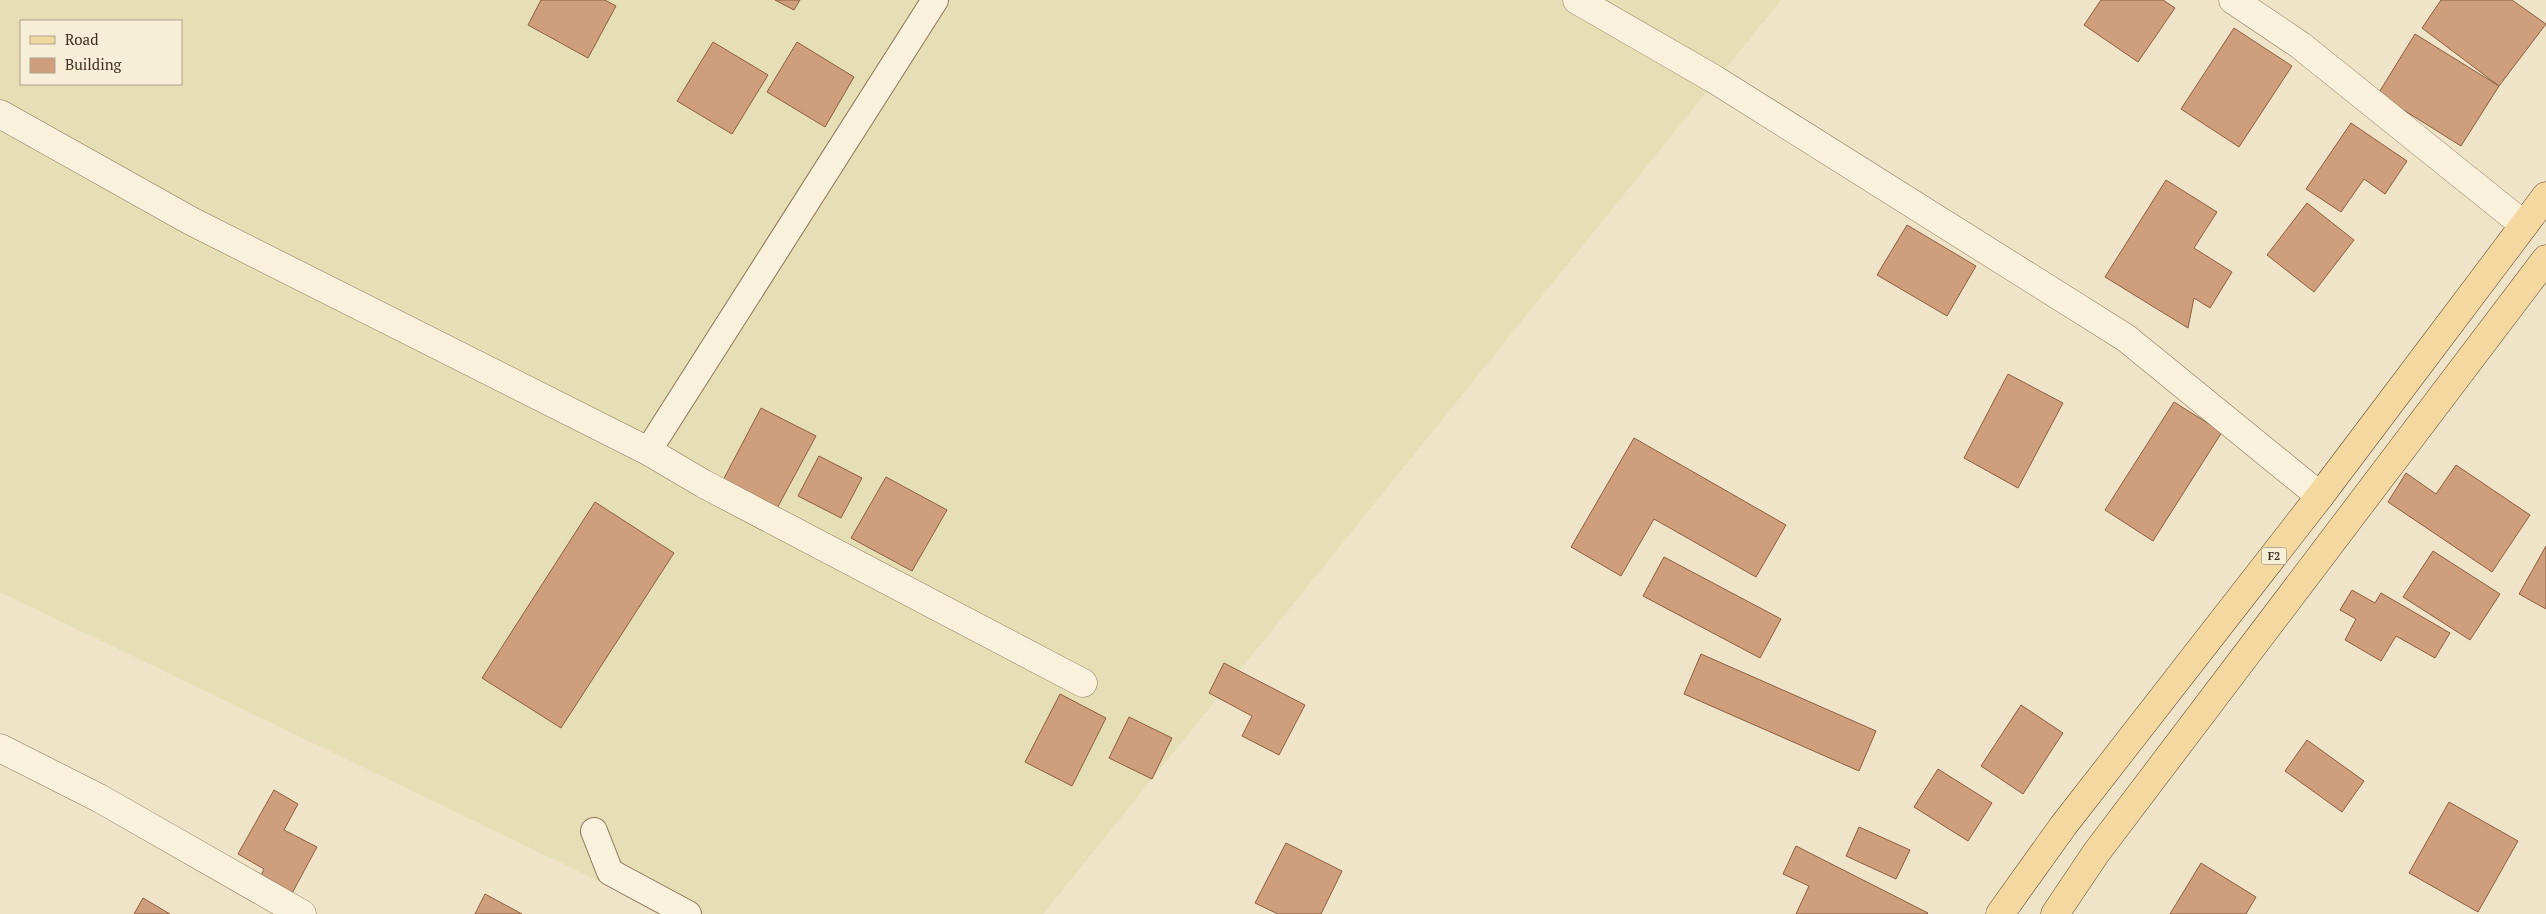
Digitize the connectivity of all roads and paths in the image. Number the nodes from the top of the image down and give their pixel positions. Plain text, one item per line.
1 (934, 0) edge
2 (1577, 0) edge
3 (2233, 0) edge
4 (0, 114) edge
5 (2546, 196) edge
6 (2524, 225) junction
7 (2546, 259) edge
8 (648, 451) junction
9 (2320, 496) junction
10 (1083, 683) dead end
11 (0, 748) edge
12 (594, 831) dead end
13 (302, 914) edge
14 (688, 914) edge
15 (2000, 914) edge
16 (2055, 914) edge

1 - 8 lane
2 - 9 street
3 - 6 street
4 - 8 street
5 - 6 main road, F2
6 - 9 main road, F2
7 - 16 main road
8 - 10 street
9 - 15 main road, F2
11 - 13 street
12 - 14 lane

